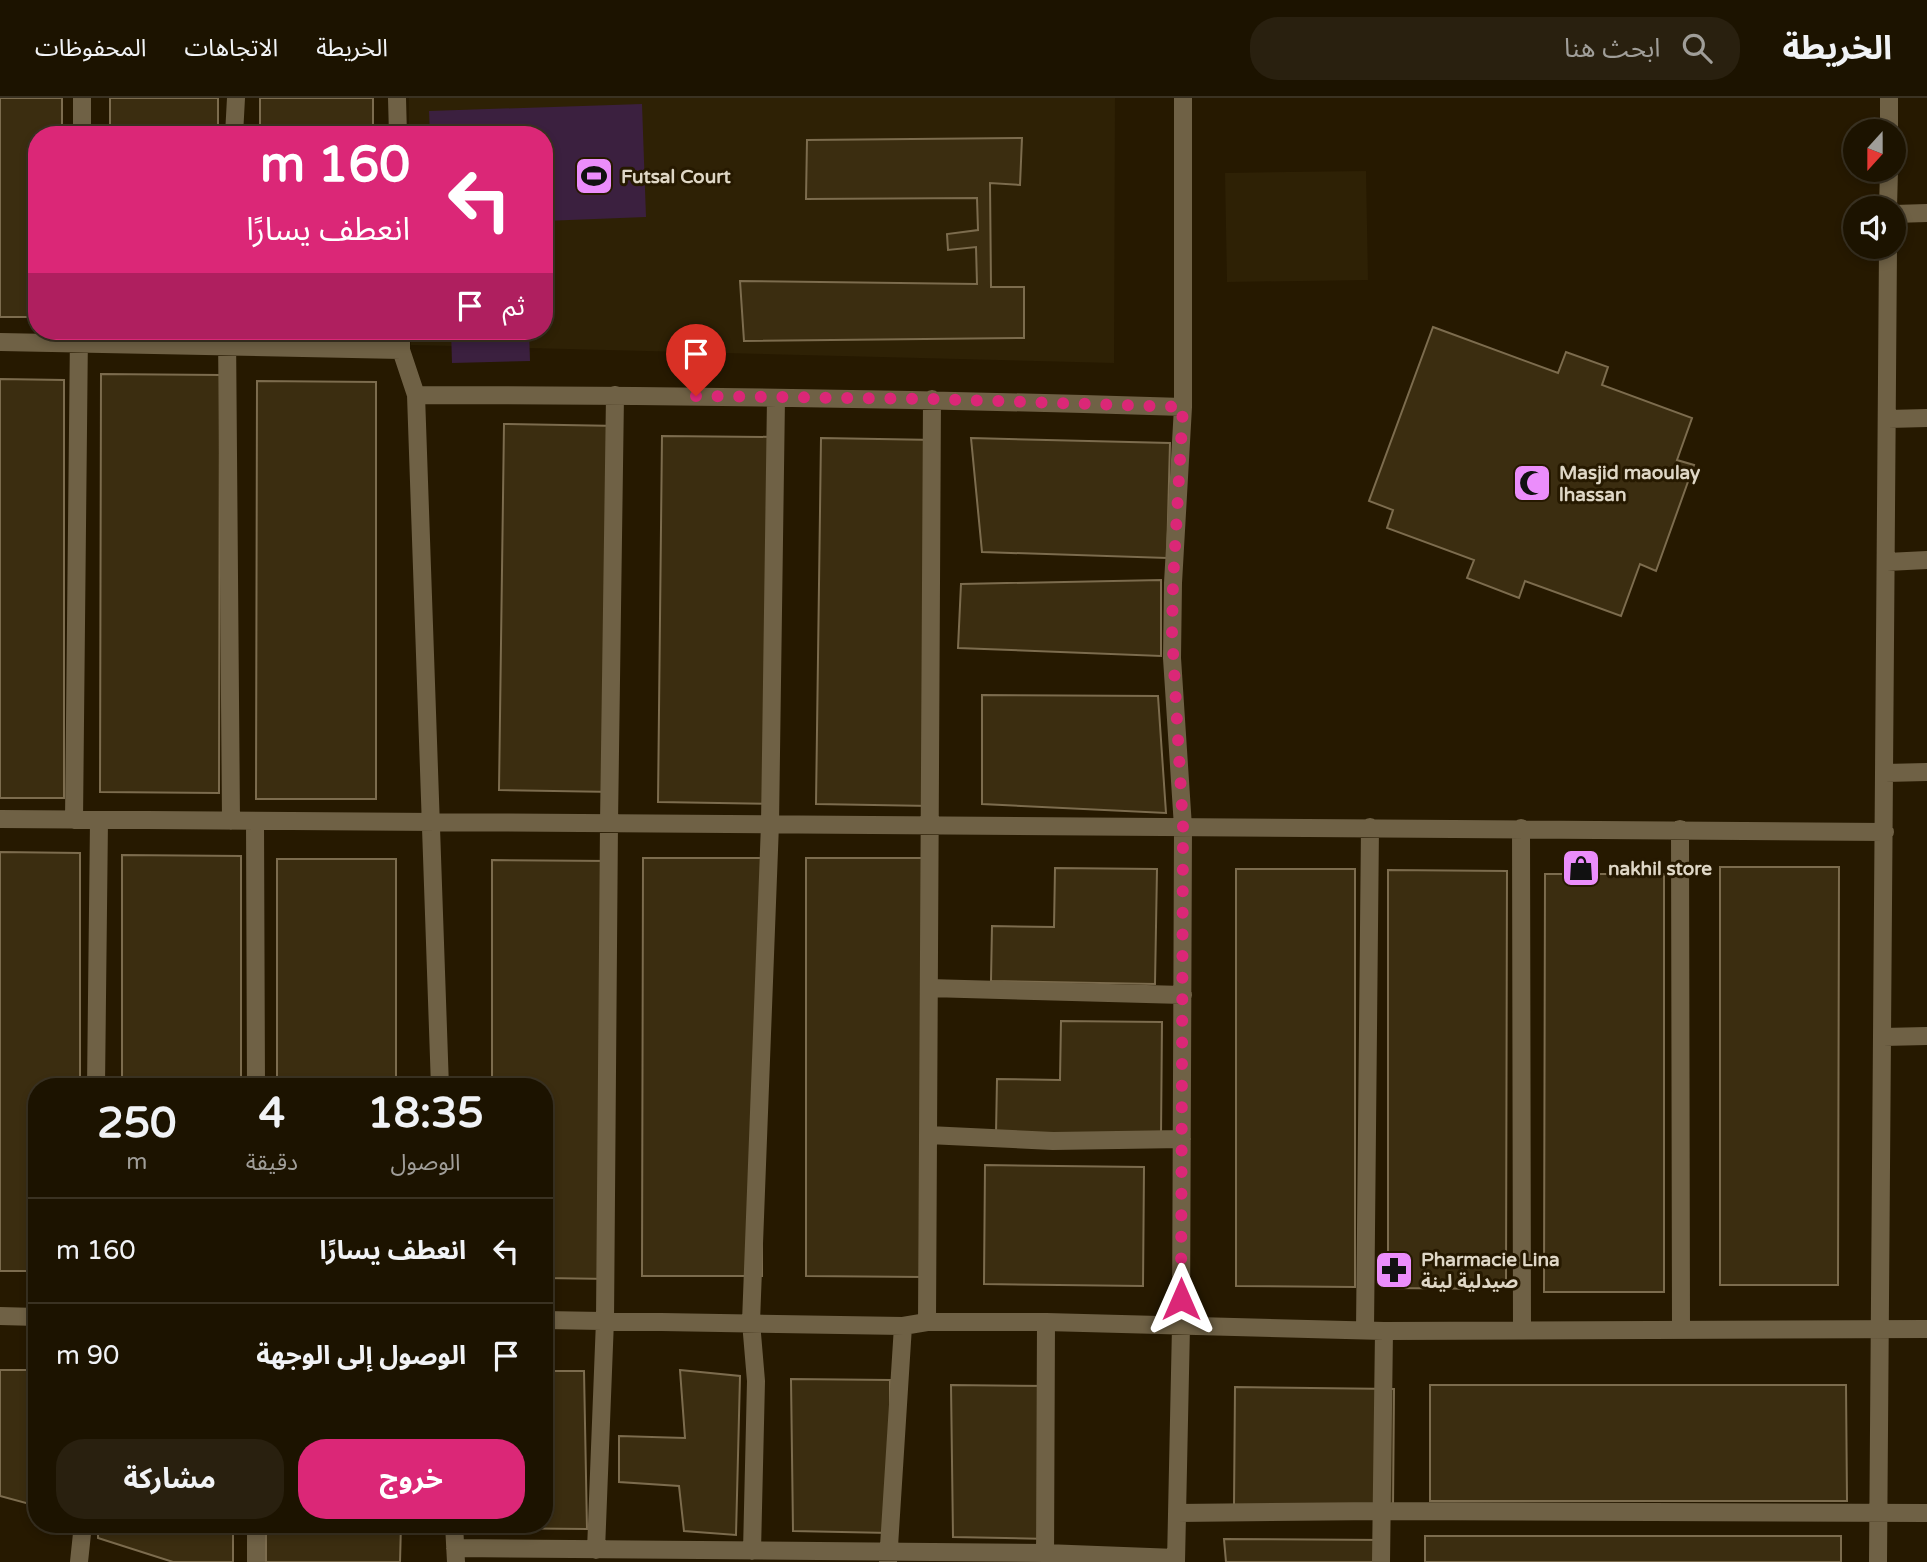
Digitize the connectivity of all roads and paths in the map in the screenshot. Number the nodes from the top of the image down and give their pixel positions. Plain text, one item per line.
1 (82, 98) edge
2 (236, 98) edge
3 (397, 98) edge
4 (1182, 98) edge
5 (1889, 98) edge
6 (1889, 119) edge
7 (82, 126) edge
8 (234, 126) edge
9 (398, 126) edge
10 (1927, 213) edge
11 (1906, 214) edge
12 (1888, 259) edge
13 (31, 340) edge
14 (78, 340) edge
15 (227, 340) edge
16 (256, 340) edge
17 (401, 340) edge
18 (0, 342) edge
19 (401, 350) junction
20 (416, 395) junction
21 (615, 395) junction
22 (776, 398) junction
23 (932, 399) junction
24 (1183, 407) junction
25 (1927, 418) edge
26 (1888, 419) junction
27 (1927, 560) edge
28 (1887, 562) junction
29 (1927, 772) edge
30 (1885, 773) junction
31 (0, 819) edge
32 (74, 820) junction
33 (99, 820) junction
34 (232, 821) junction
35 (255, 821) junction
36 (432, 822) junction
37 (609, 823) junction
38 (770, 824) junction
39 (929, 824) junction
40 (1183, 827) junction
41 (1370, 827) junction
42 (1521, 828) junction
43 (1680, 829) junction
44 (1885, 832) junction
45 (929, 988) junction
46 (1183, 995) junction
47 (1927, 1036) edge
48 (1883, 1037) junction
49 (96, 1078) edge
50 (256, 1078) edge
51 (440, 1078) edge
52 (928, 1135) junction
53 (1182, 1139) junction
54 (0, 1316) edge
55 (28, 1317) edge
56 (553, 1320) edge
57 (606, 1320) junction
58 (751, 1322) junction
59 (927, 1322) junction
60 (1046, 1322) junction
61 (904, 1326) junction
62 (1181, 1326) junction
63 (1879, 1329) junction
64 (1927, 1329) edge
65 (1365, 1330) junction
66 (1522, 1330) junction
67 (1681, 1330) junction
68 (1384, 1331) junction
69 (1381, 1511) junction
70 (1177, 1513) junction
71 (1927, 1513) edge
72 (1878, 1514) junction
73 (82, 1533) edge
74 (257, 1533) edge
75 (455, 1533) edge
76 (596, 1550) junction
77 (752, 1551) junction
78 (456, 1555) edge
79 (714, 1557) edge
80 (888, 1558) edge
81 (1045, 1558) edge
82 (1176, 1560) edge
83 (79, 1562) edge
84 (256, 1562) edge
85 (1381, 1562) edge
86 (1878, 1562) edge

1 - 7 street
2 - 8 street
3 - 9 street
4 - 24 street
5 - 6 street
10 - 11 street
12 - 26 street
13 - 18 street
14 - 32 street
15 - 34 street
16 - 19 street
17 - 19 street
19 - 20 street
20 - 21 street
20 - 36 street
21 - 22 street
21 - 37 street
22 - 23 street
22 - 38 street
23 - 24 street
23 - 39 street
24 - 40 street
25 - 26 street
26 - 28 street
27 - 28 street
28 - 30 street
29 - 30 street
30 - 44 street
31 - 32 street
32 - 33 street
33 - 34 street
33 - 49 street
34 - 35 street
35 - 36 street
35 - 50 street
36 - 37 street
36 - 51 street
37 - 38 street
37 - 57 street
38 - 39 street
38 - 58 street
39 - 40 street
39 - 45 street
40 - 41 street
40 - 46 street
41 - 42 street
41 - 65 street
42 - 43 street
42 - 66 street
43 - 44 street
43 - 67 street
44 - 48 street
45 - 46 street
45 - 52 street
46 - 53 street
47 - 48 street
48 - 63 street
52 - 53 street
52 - 59 street
53 - 62 street
54 - 55 street
56 - 57 street
57 - 58 street
57 - 76 street
58 - 61 street
58 - 77 street
59 - 60 street
59 - 61 street
60 - 62 street
60 - 81 street
61 - 80 street
62 - 65 street
62 - 70 street
63 - 64 street
63 - 67 street
63 - 72 street
65 - 68 street
66 - 67 street
66 - 68 street
68 - 69 street
69 - 70 street
69 - 72 street
69 - 85 street
70 - 82 street
71 - 72 street
72 - 86 street
73 - 83 street
74 - 84 street
75 - 78 street
76 - 78 street
76 - 79 street
77 - 79 street
77 - 80 street
80 - 81 street
81 - 82 street

